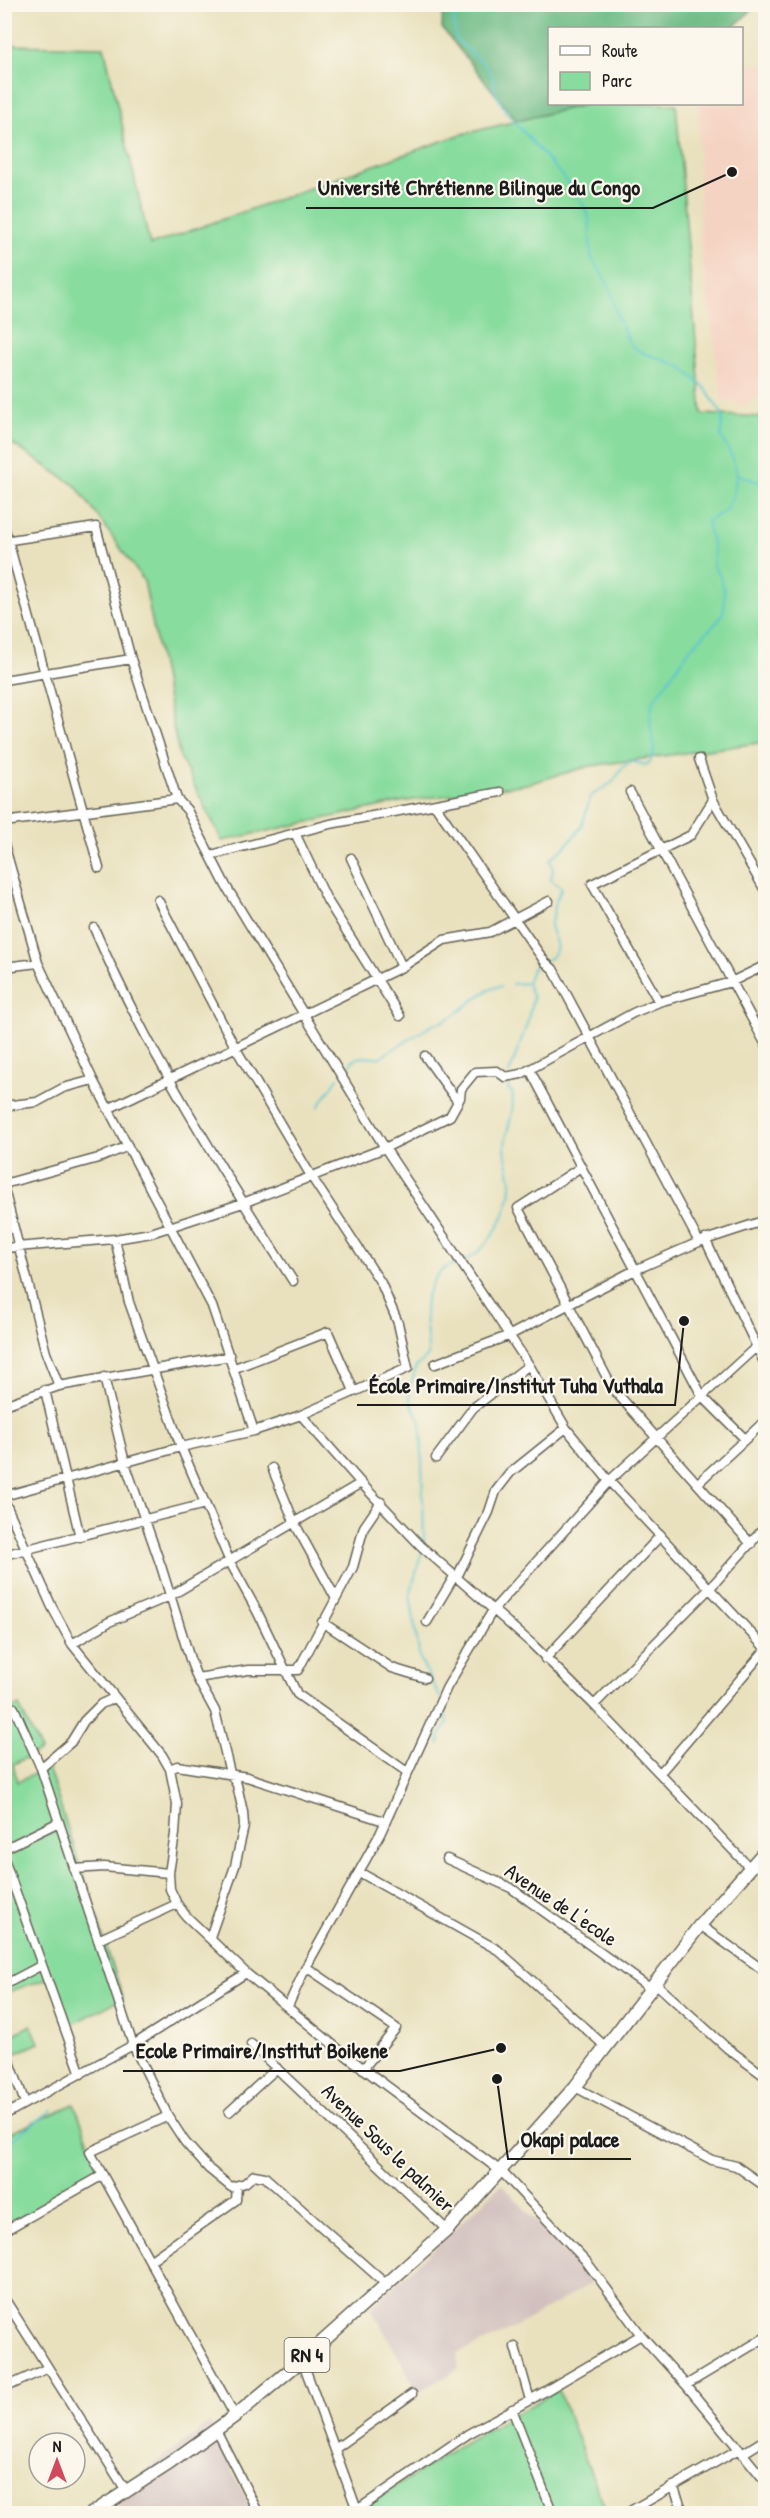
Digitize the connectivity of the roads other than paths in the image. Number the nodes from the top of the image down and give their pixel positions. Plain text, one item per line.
1 (4, 526) edge
2 (7, 540) edge
3 (131, 659) junction
4 (45, 673) junction
5 (4, 680) edge
6 (699, 759) dead end
7 (500, 792) dead end
8 (630, 792) dead end
9 (177, 799) junction
10 (713, 801) junction
11 (435, 805) junction
12 (82, 811) junction
13 (4, 822) edge
14 (296, 833) junction
15 (4, 844) edge
16 (661, 851) junction
17 (211, 855) junction
18 (351, 858) dead end
19 (99, 868) dead end
20 (765, 892) edge
21 (158, 900) dead end
22 (549, 901) dead end
23 (515, 918) junction
24 (94, 928) dead end
25 (38, 963) junction
26 (765, 965) edge
27 (402, 967) junction
28 (4, 968) edge
29 (376, 980) junction
30 (731, 982) junction
31 (659, 1002) junction
32 (303, 1014) junction
33 (400, 1016) dead end
34 (590, 1037) junction
35 (765, 1046) edge
36 (235, 1047) junction
37 (425, 1056) dead end
38 (530, 1070) junction
39 (168, 1078) junction
40 (93, 1080) junction
41 (458, 1102) junction
42 (4, 1106) edge
43 (108, 1109) junction
44 (128, 1146) junction
45 (385, 1148) junction
46 (581, 1167) junction
47 (311, 1176) junction
48 (4, 1184) edge
49 (4, 1189) edge
50 (243, 1203) junction
51 (765, 1220) edge
52 (171, 1226) junction
53 (114, 1239) junction
54 (702, 1240) junction
55 (19, 1246) junction
56 (4, 1248) edge
57 (635, 1270) junction
58 (293, 1281) dead end
59 (568, 1306) junction
60 (510, 1335) junction
61 (755, 1348) junction
62 (230, 1356) junction
63 (435, 1364) dead end
64 (529, 1365) junction
65 (765, 1366) edge
66 (153, 1368) junction
67 (235, 1368) junction
68 (104, 1377) junction
69 (59, 1386) junction
70 (45, 1390) junction
71 (354, 1391) junction
72 (702, 1396) junction
73 (4, 1405) edge
74 (301, 1415) junction
75 (765, 1420) edge
76 (566, 1428) junction
77 (254, 1431) junction
78 (656, 1437) junction
79 (745, 1439) junction
80 (181, 1447) junction
81 (436, 1458) dead end
82 (124, 1463) junction
83 (272, 1468) dead end
84 (68, 1479) junction
85 (609, 1481) junction
86 (361, 1483) junction
87 (698, 1483) junction
88 (4, 1498) edge
89 (381, 1502) junction
90 (205, 1504) junction
91 (144, 1521) junction
92 (295, 1524) junction
93 (765, 1526) edge
94 (661, 1534) junction
95 (80, 1537) junction
96 (751, 1544) junction
97 (28, 1550) junction
98 (4, 1555) edge
99 (230, 1562) junction
100 (456, 1576) junction
101 (710, 1588) junction
102 (170, 1596) junction
103 (335, 1597) junction
104 (493, 1610) junction
105 (322, 1622) junction
106 (427, 1622) dead end
107 (72, 1644) junction
108 (545, 1659) junction
109 (283, 1669) junction
110 (197, 1678) junction
111 (425, 1678) dead end
112 (114, 1698) junction
113 (594, 1705) junction
114 (4, 1713) edge
115 (41, 1768) junction
116 (170, 1769) junction
117 (407, 1772) junction
118 (230, 1773) junction
119 (660, 1773) junction
120 (384, 1821) junction
121 (59, 1822) junction
122 (4, 1849) edge
123 (765, 1850) edge
124 (4, 1859) edge
125 (447, 1859) dead end
126 (749, 1867) junction
127 (74, 1869) junction
128 (359, 1872) junction
129 (170, 1873) junction
130 (177, 1904) junction
131 (700, 1925) junction
132 (210, 1937) junction
133 (98, 1940) junction
134 (42, 1965) junction
135 (306, 1967) junction
136 (765, 1972) edge
137 (246, 1973) junction
138 (4, 1985) edge
139 (653, 1986) junction
140 (288, 2006) junction
141 (251, 2044) dead end
142 (4, 2045) edge
143 (133, 2045) junction
144 (606, 2048) junction
145 (277, 2068) junction
146 (363, 2069) junction
147 (81, 2074) junction
148 (765, 2077) edge
149 (575, 2087) junction
150 (25, 2103) junction
151 (229, 2112) dead end
152 (4, 2115) edge
153 (168, 2116) junction
154 (502, 2172) junction
155 (103, 2175) junction
156 (237, 2186) junction
157 (765, 2187) edge
158 (447, 2230) junction
159 (4, 2231) edge
160 (151, 2260) junction
161 (387, 2285) junction
162 (4, 2298) edge
163 (641, 2335) junction
164 (765, 2337) edge
165 (515, 2347) dead end
166 (302, 2360) junction
167 (48, 2368) junction
168 (686, 2385) junction
169 (4, 2388) edge
170 (412, 2394) dead end
171 (530, 2400) junction
172 (512, 2409) junction
173 (235, 2416) junction
174 (216, 2430) junction
175 (765, 2439) edge
176 (334, 2449) junction
177 (741, 2452) junction
178 (765, 2482) edge
179 (673, 2486) junction
180 (127, 2492) junction
181 (91, 2514) edge
182 (259, 2514) edge
183 (553, 2514) edge
184 (625, 2514) edge
185 (684, 2514) edge

1 - 2 street
2 - 3 street
2 - 4 street
3 - 4 street
3 - 9 street
4 - 5 street
4 - 12 street
6 - 10 street
7 - 11 street
8 - 16 street
9 - 12 street
9 - 17 street
10 - 16 street
10 - 20 street
11 - 14 street
11 - 23 street
12 - 13 street
12 - 19 street
14 - 17 street
14 - 29 street
15 - 25 street
16 - 30 street
16 - 31 street
17 - 32 street
18 - 27 street
21 - 36 street
22 - 23 street
23 - 27 street
23 - 34 street
24 - 39 street
25 - 28 street
25 - 40 street
26 - 30 street
27 - 29 street
29 - 32 street
29 - 33 street
30 - 31 street
30 - 35 street
31 - 34 street
32 - 36 street
32 - 45 street
34 - 38 street
34 - 54 street
36 - 39 street
36 - 47 street
37 - 41 street
38 - 41 street
38 - 46 street
39 - 43 street
39 - 50 street
40 - 42 street
40 - 43 street
41 - 45 street
43 - 44 street
44 - 48 street
44 - 52 street
45 - 47 street
45 - 60 street
46 - 57 street
46 - 59 street
47 - 50 street
47 - 71 street
49 - 55 street
50 - 52 street
50 - 58 street
51 - 54 street
52 - 53 street
52 - 62 street
53 - 55 street
53 - 66 street
54 - 57 street
54 - 61 street
55 - 56 street
55 - 69 street
57 - 59 street
57 - 72 street
59 - 60 street
59 - 78 street
60 - 63 street
60 - 64 street
61 - 65 street
61 - 72 street
62 - 66 street
62 - 67 street
64 - 76 street
64 - 81 street
66 - 68 street
66 - 80 street
67 - 71 street
67 - 77 street
68 - 69 street
68 - 82 street
69 - 70 street
70 - 73 street
70 - 84 street
71 - 74 street
72 - 78 street
72 - 79 street
74 - 77 street
74 - 86 street
75 - 79 street
76 - 85 street
76 - 100 street
77 - 80 street
78 - 85 street
78 - 87 street
79 - 87 street
80 - 82 street
80 - 90 street
82 - 84 street
82 - 91 street
83 - 92 street
84 - 88 street
84 - 95 street
85 - 94 street
85 - 104 street
86 - 89 street
86 - 92 street
87 - 96 street
88 - 97 street
89 - 100 street
89 - 103 street
90 - 91 street
90 - 99 street
91 - 95 street
91 - 102 street
92 - 99 street
92 - 103 street
93 - 96 street
94 - 101 street
94 - 108 street
95 - 97 street
96 - 101 street
97 - 98 street
97 - 107 street
99 - 102 street
99 - 109 street
100 - 104 street
100 - 106 street
101 - 113 street
101 - 119 street
102 - 107 street
102 - 110 street
103 - 105 street
104 - 108 street
104 - 117 street
105 - 109 street
105 - 111 street
107 - 112 street
108 - 113 street
109 - 110 street
109 - 117 street
110 - 118 street
112 - 115 street
112 - 116 street
113 - 119 street
114 - 115 street
115 - 121 street
116 - 118 street
116 - 129 street
117 - 120 street
118 - 120 street
118 - 132 street
119 - 126 street
120 - 128 street
121 - 122 street
121 - 127 street
123 - 126 highway, RN 4
124 - 134 street
125 - 139 street, Avenue de L'ecole
126 - 131 highway, RN 4
127 - 129 street
127 - 133 street
128 - 135 street
128 - 144 street
129 - 130 street
130 - 132 street
130 - 133 street
131 - 136 street
131 - 139 highway, RN 4
132 - 137 street
133 - 143 street
134 - 138 street
134 - 147 street
135 - 140 street
135 - 146 street
137 - 140 street
137 - 143 street
139 - 144 highway, RN 4
139 - 148 street, Avenue de L'ecole
140 - 146 street
141 - 145 street, Avenue Sous le palmier
142 - 150 street
143 - 147 street
143 - 153 street
144 - 149 highway, RN 4
145 - 151 street
145 - 158 street, Avenue Sous le palmier
146 - 154 street
147 - 150 street
149 - 154 highway, RN 4
149 - 157 street
150 - 152 street
153 - 155 street
153 - 156 street
154 - 158 highway, RN 4
154 - 163 street
155 - 159 street
155 - 160 street
156 - 160 street
156 - 161 street
158 - 161 highway, RN 4
160 - 173 street
161 - 166 highway, RN 4
162 - 167 street
163 - 168 street
163 - 171 street
164 - 168 street
165 - 171 street
166 - 173 highway, RN 4
166 - 176 street
167 - 169 street
167 - 180 street
168 - 177 street
170 - 176 street
171 - 172 street
172 - 176 street
172 - 183 street
173 - 174 highway, RN 4
174 - 180 highway, RN 4
174 - 182 street
175 - 177 street
177 - 178 street
177 - 179 street
179 - 184 street
179 - 185 street
180 - 181 highway, RN 4

